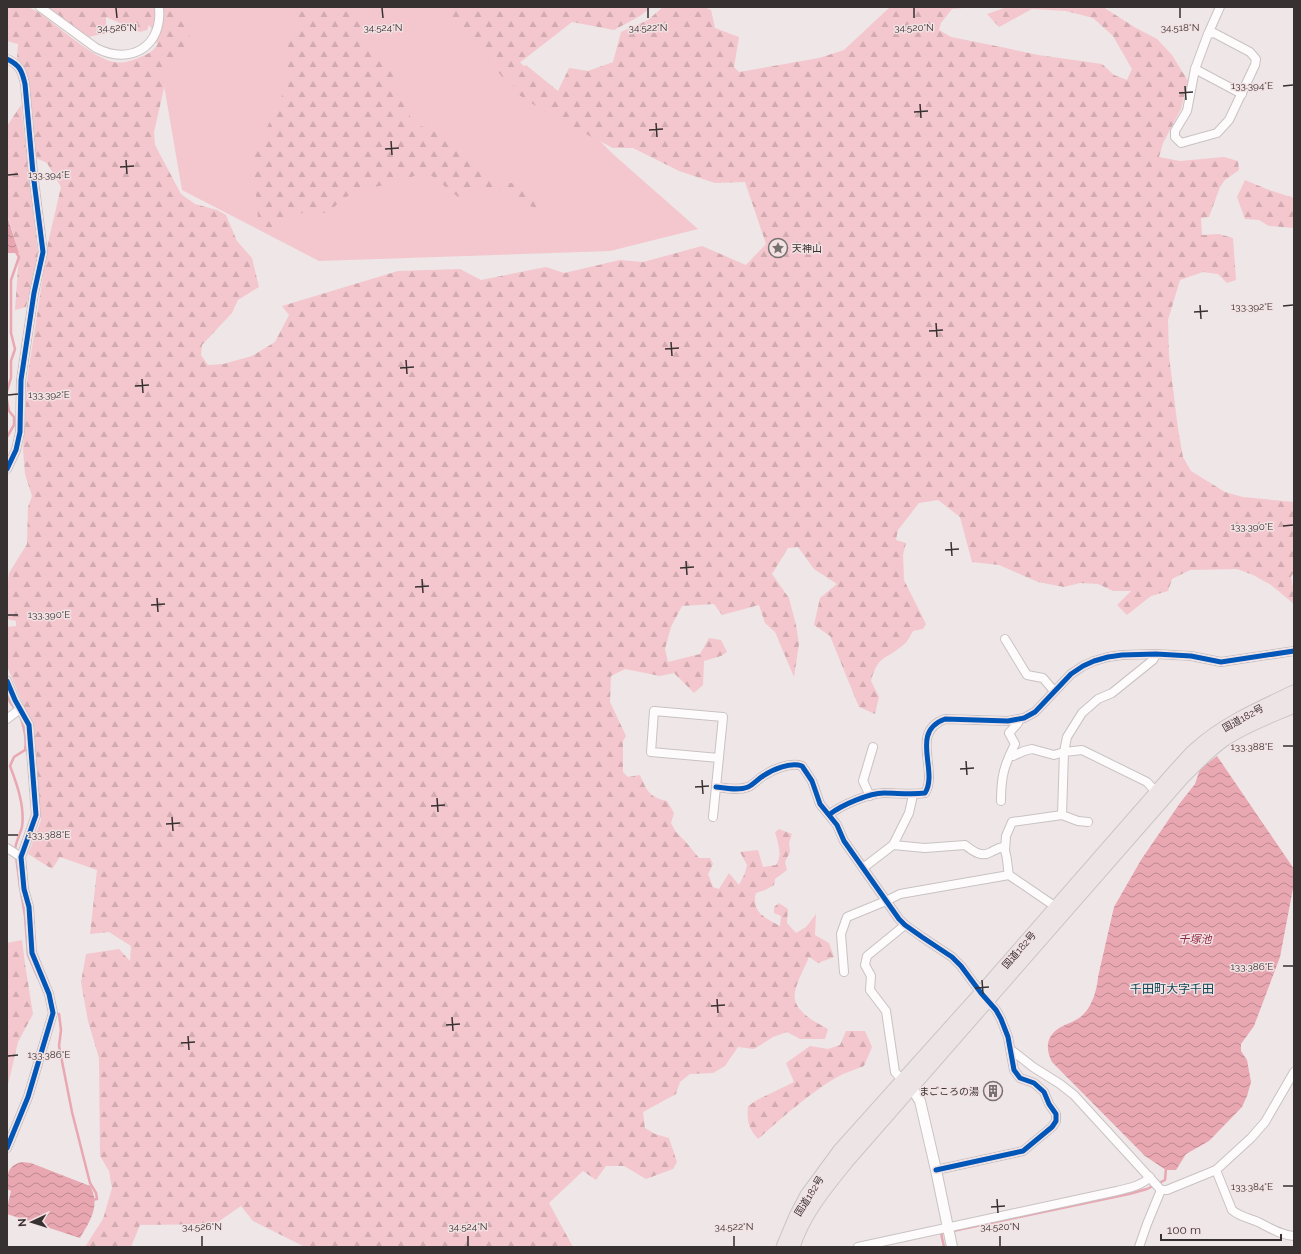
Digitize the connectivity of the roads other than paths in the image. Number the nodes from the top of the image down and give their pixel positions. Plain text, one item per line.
1 (40, 7) edge
2 (159, 7) edge
3 (1220, 7) edge
4 (1208, 34) junction
5 (7, 59) edge
6 (1195, 69) junction
7 (1242, 94) junction
8 (7, 469) edge
9 (1005, 639) dead end
10 (1294, 651) edge
11 (1156, 654) junction
12 (7, 681) edge
13 (1054, 691) junction
14 (1294, 692) edge
15 (1294, 706) edge
16 (20, 709) junction
17 (7, 719) edge
18 (1018, 720) junction
19 (873, 746) dead end
20 (1064, 752) junction
21 (1010, 754) junction
22 (719, 758) junction
23 (716, 787) junction
24 (1156, 792) junction
25 (913, 795) junction
26 (870, 796) junction
27 (1001, 801) dead end
28 (830, 814) junction
29 (1062, 815) junction
30 (713, 818) dead end
31 (1088, 822) dead end
32 (893, 845) junction
33 (7, 848) edge
34 (1005, 850) junction
35 (21, 857) junction
36 (863, 868) junction
37 (1009, 875) junction
38 (886, 901) junction
39 (1056, 907) junction
40 (905, 925) junction
41 (844, 972) dead end
42 (984, 997) junction
43 (1010, 1049) junction
44 (1294, 1072) edge
45 (907, 1085) junction
46 (7, 1148) edge
47 (936, 1170) junction
48 (1216, 1170) junction
49 (1156, 1184) junction
50 (948, 1228) junction
51 (1294, 1236) edge
52 (783, 1247) edge
53 (793, 1247) edge
54 (858, 1247) edge
55 (952, 1247) edge
56 (1139, 1247) edge

1 - 2 street
3 - 4 street
4 - 6 street
4 - 7 street
5 - 8 street
6 - 7 street
6 - 7 street
9 - 13 street
10 - 11 street
11 - 13 street
11 - 20 street
12 - 16 street
13 - 18 street
14 - 24 highway, 国道182号
15 - 42 highway, 国道182号
16 - 17 street
16 - 35 street
18 - 21 street
18 - 25 street
19 - 26 street
20 - 21 street
20 - 24 street
20 - 29 street
21 - 27 street
22 - 22 street
22 - 23 street
23 - 28 street
23 - 30 street
24 - 39 highway, 国道182号
25 - 26 street
25 - 32 street
26 - 28 street
28 - 36 street
29 - 31 street
29 - 34 street
32 - 34 street
32 - 36 street
33 - 35 street
34 - 37 street
35 - 46 street
36 - 38 street
37 - 38 street
37 - 39 street
38 - 40 street
38 - 41 street
39 - 42 highway, 国道182号
40 - 42 street
40 - 45 street
42 - 43 street
42 - 45 highway, 国道182号
43 - 47 street
43 - 49 street
44 - 48 street
45 - 47 street
45 - 52 highway, 国道182号
45 - 53 highway, 国道182号
47 - 50 street
48 - 49 street
48 - 51 street
49 - 50 street
49 - 56 street
50 - 54 street
50 - 55 street

